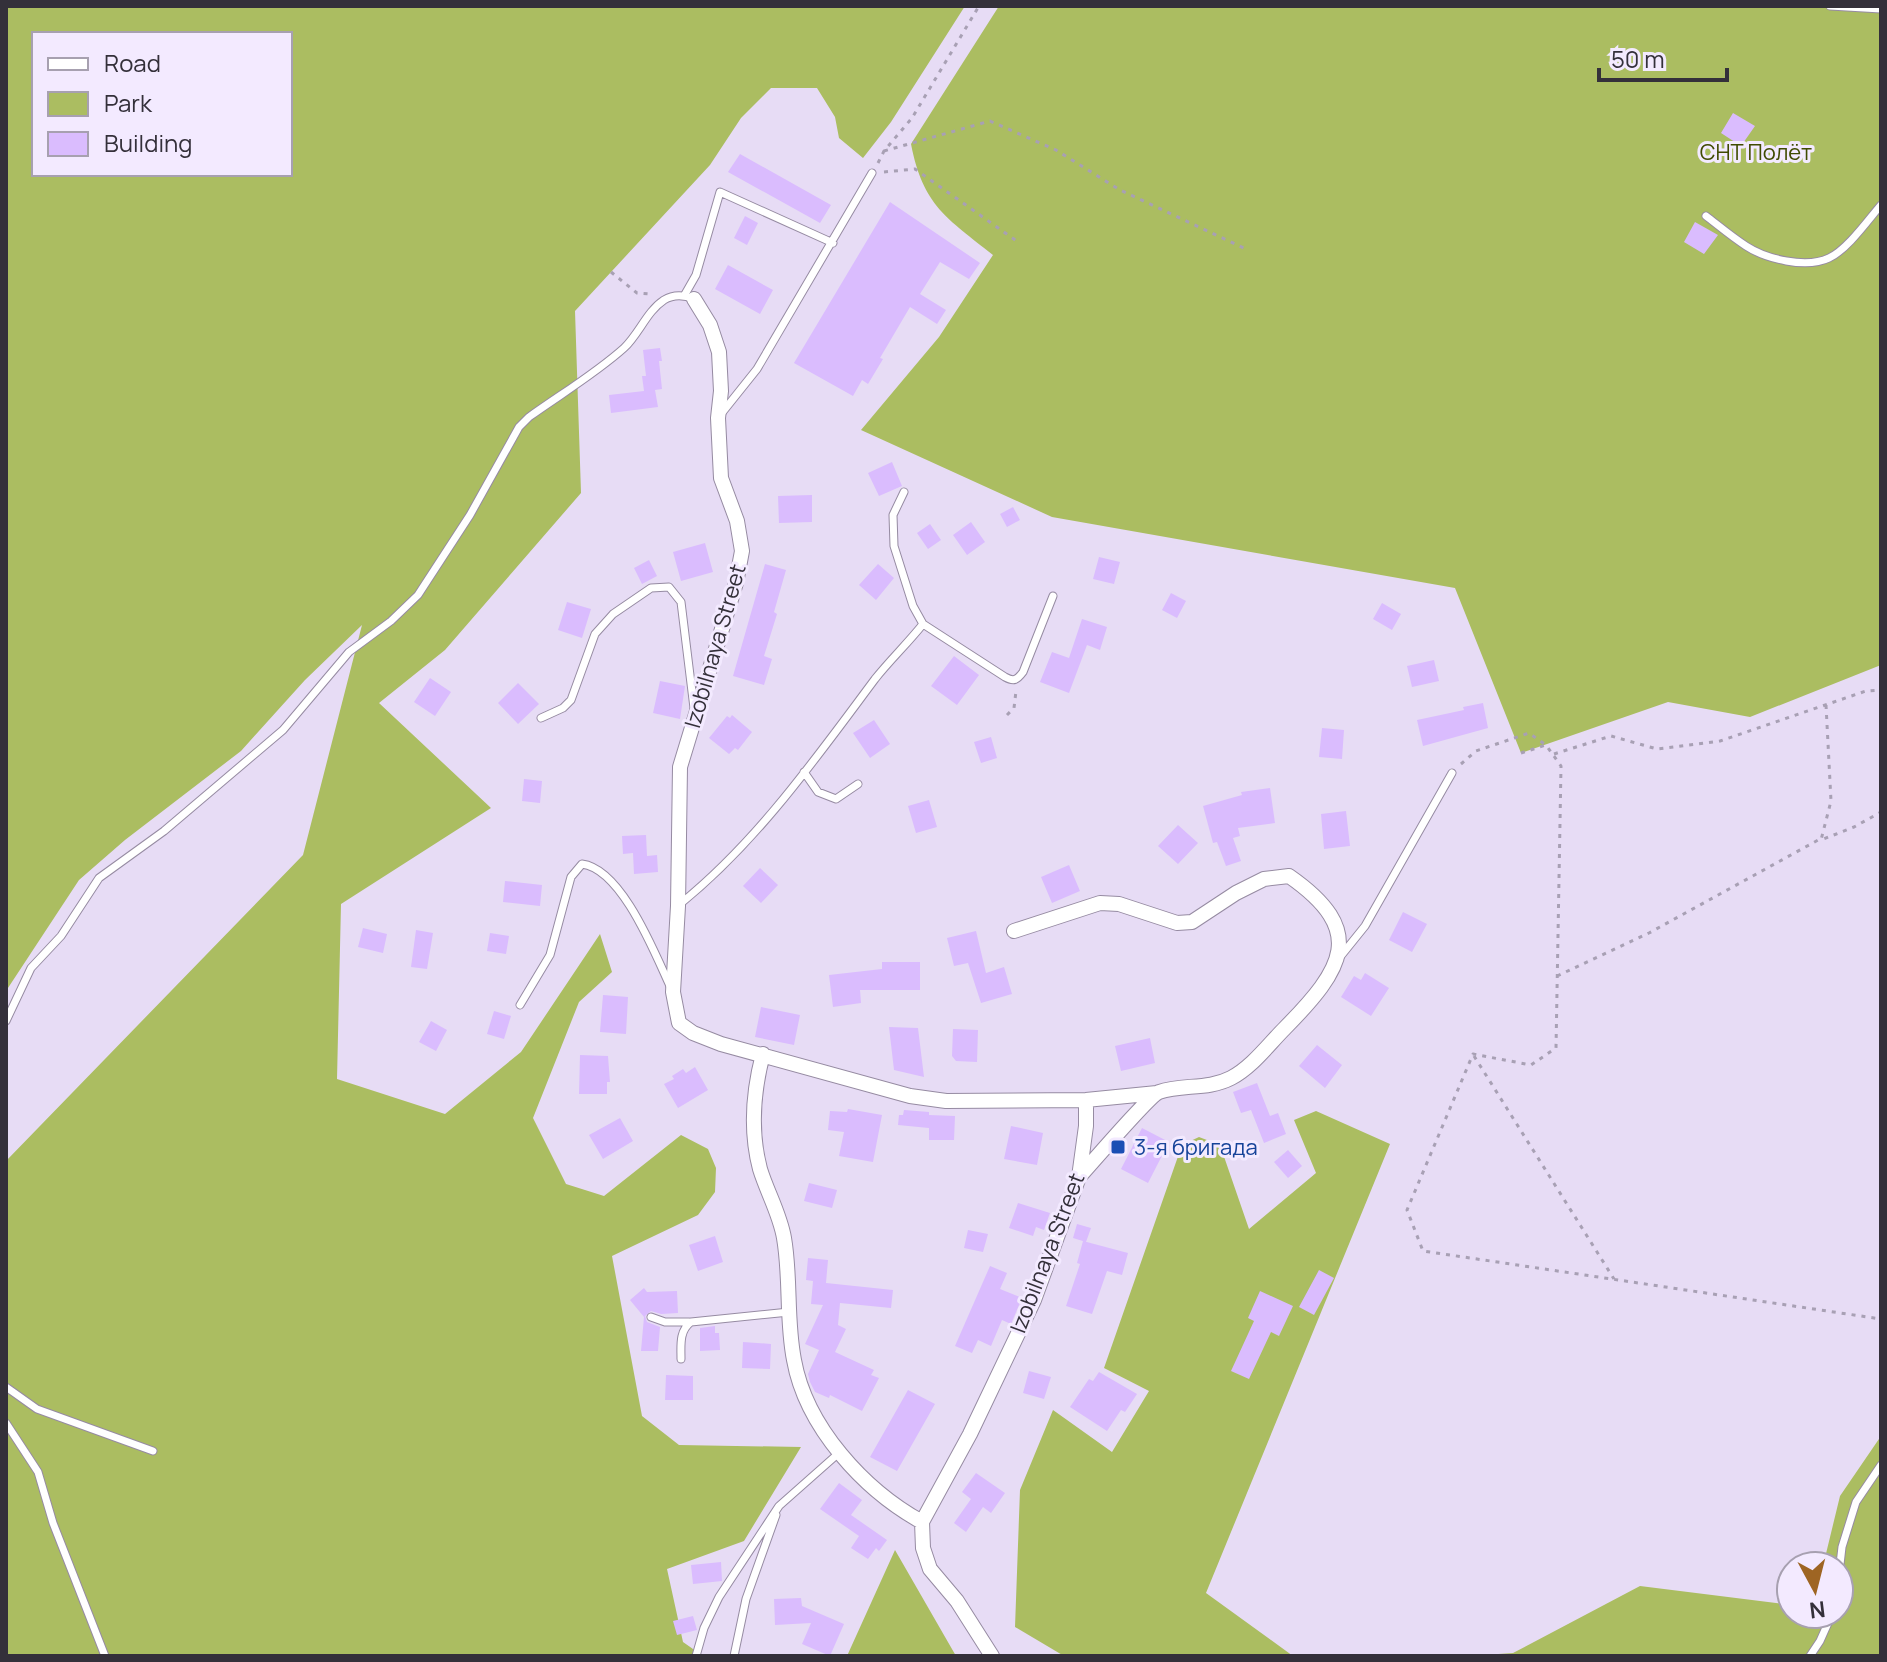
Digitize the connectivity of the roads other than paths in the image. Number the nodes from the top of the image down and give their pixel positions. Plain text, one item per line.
1 (1830, 6) edge
2 (1881, 9) edge
3 (872, 173) road end
4 (1881, 205) edge
5 (1706, 216) dead end
6 (833, 243) junction
7 (689, 298) junction
8 (718, 418) junction
9 (904, 492) dead end
10 (1053, 596) dead end
11 (923, 624) junction
12 (695, 714) junction
13 (541, 718) dead end
14 (804, 772) junction
15 (1452, 773) road end
16 (858, 784) dead end
17 (678, 906) junction
18 (1014, 931) dead end
19 (1336, 962) junction
20 (673, 992) junction
21 (520, 1005) dead end
22 (6, 1021) edge
23 (763, 1054) junction
24 (1157, 1093) junction
25 (1086, 1100) junction
26 (1079, 1177) junction
27 (789, 1312) junction
28 (651, 1317) dead end
29 (691, 1322) junction
30 (681, 1359) dead end
31 (6, 1387) edge
32 (6, 1423) edge
33 (153, 1451) dead end
34 (840, 1452) junction
35 (1881, 1465) edge
36 (779, 1506) junction
37 (922, 1522) junction
38 (1842, 1550) edge
39 (1825, 1630) edge
40 (105, 1656) edge
41 (696, 1656) edge
42 (734, 1656) edge
43 (992, 1656) edge
44 (1810, 1656) edge

1 - 2 lane
3 - 6 lane
4 - 5 lane
6 - 7 lane
6 - 8 lane
7 - 8 street, Izobilnaya Street
7 - 22 lane
8 - 12 street, Izobilnaya Street
9 - 11 lane
10 - 11 lane
11 - 14 lane
12 - 13 lane
12 - 17 street, Izobilnaya Street
14 - 16 lane
14 - 17 lane
15 - 19 lane
17 - 20 street, Izobilnaya Street
18 - 19 street
19 - 24 street
20 - 21 lane
20 - 23 street, Izobilnaya Street
23 - 25 street, Izobilnaya Street
23 - 27 street
24 - 25 street
24 - 26 street
25 - 26 street, Izobilnaya Street
26 - 37 street, Izobilnaya Street
27 - 29 lane
27 - 34 street
28 - 29 lane
29 - 30 lane
31 - 33 lane
32 - 40 lane
34 - 36 lane
34 - 37 street
35 - 38 lane
36 - 41 lane
36 - 42 lane
37 - 43 street
39 - 44 lane

